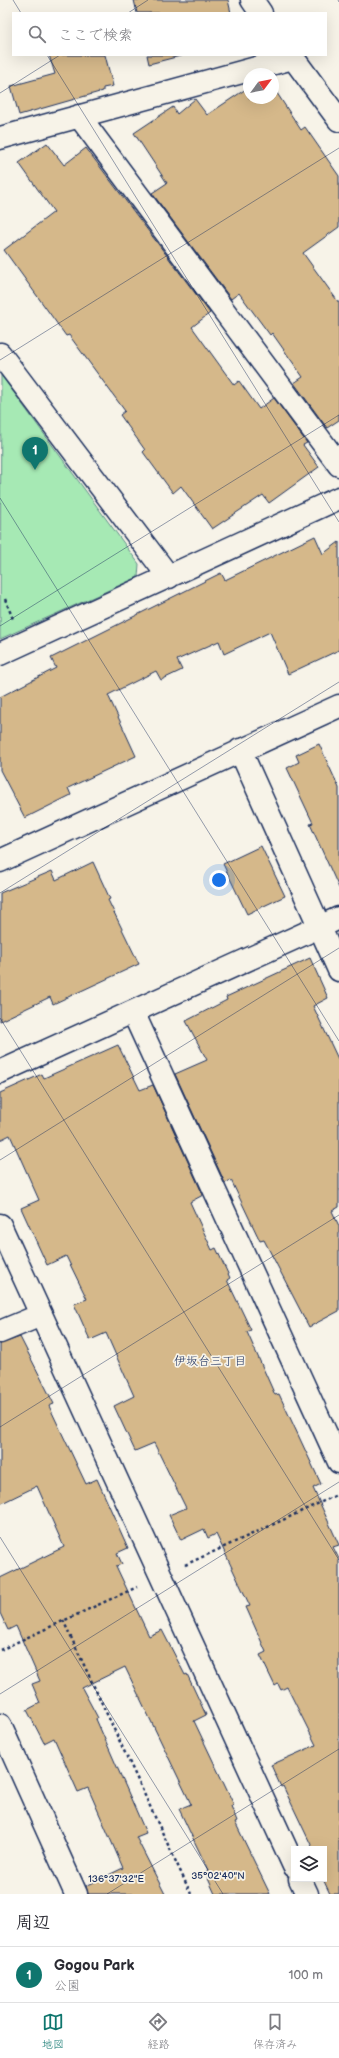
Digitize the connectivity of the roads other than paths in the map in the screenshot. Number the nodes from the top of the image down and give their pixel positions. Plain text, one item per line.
1 (252, 0) edge
2 (260, 12) edge
3 (292, 56) edge
4 (80, 116) junction
5 (339, 120) edge
6 (0, 138) edge
7 (0, 354) edge
8 (339, 465) edge
9 (339, 498) edge
10 (169, 577) junction
11 (0, 654) edge
12 (339, 706) edge
13 (240, 750) junction
14 (0, 861) edge
15 (339, 918) edge
16 (319, 927) junction
17 (339, 970) edge
18 (133, 1012) junction
19 (0, 1072) edge
20 (0, 1225) edge
21 (41, 1315) junction
22 (0, 1332) edge
23 (339, 1462) edge
24 (0, 1725) edge
25 (291, 1859) edge
26 (301, 1882) edge
27 (76, 1894) edge
28 (307, 1894) edge

1 - 2 street
3 - 4 street
3 - 5 street
4 - 6 street
4 - 8 street
7 - 10 street
9 - 10 street
10 - 11 street
12 - 13 street
13 - 14 street
13 - 16 street
15 - 16 street
16 - 17 street
16 - 18 street
18 - 19 street
18 - 23 street
20 - 21 street
21 - 22 street
21 - 25 street
24 - 27 street
26 - 28 street

